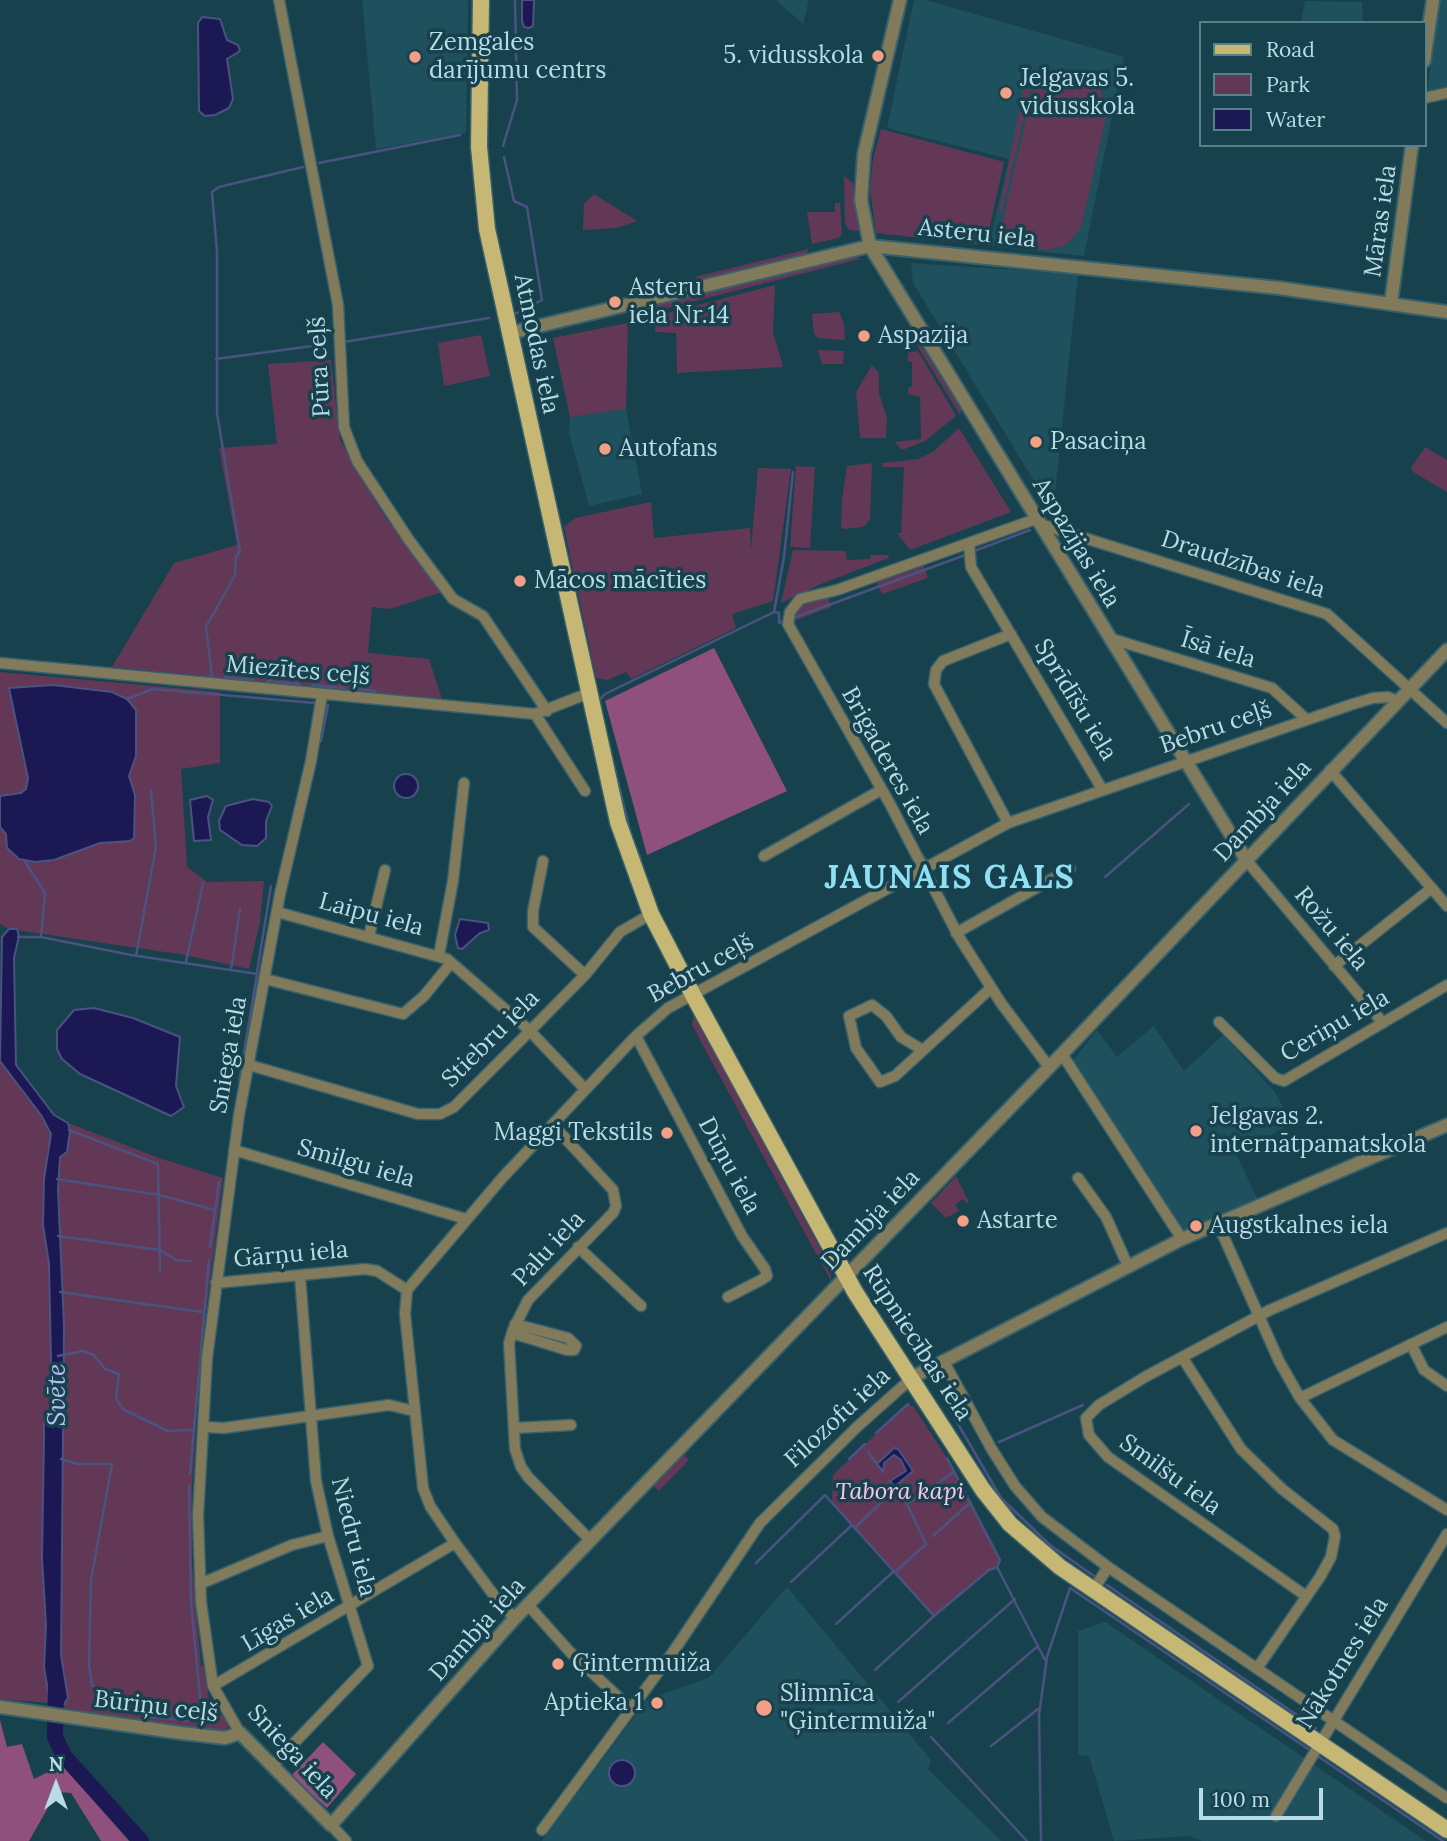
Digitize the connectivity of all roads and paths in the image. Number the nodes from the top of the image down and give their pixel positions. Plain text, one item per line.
1 (279, 0) edge
2 (481, 0) edge
3 (900, 0) edge
4 (1433, 0) edge
5 (1426, 47) edge
6 (1447, 93) edge
7 (1426, 98) edge
8 (1412, 147) edge
9 (870, 246) junction
10 (1391, 303) junction
11 (1447, 312) edge
12 (510, 333) junction
13 (1038, 522) junction
14 (969, 543) junction
15 (1011, 634) junction
16 (1108, 638) junction
17 (1444, 657) edge
18 (0, 663) edge
19 (1409, 687) junction
20 (589, 693) junction
21 (322, 695) junction
22 (1397, 701) junction
23 (547, 710) junction
24 (535, 714) junction
25 (1306, 719) junction
26 (1447, 723) edge
27 (1185, 761) junction
28 (1330, 770) junction
29 (464, 783) dead end
30 (1102, 789) junction
31 (881, 790) junction
32 (585, 791) dead end
33 (1008, 822) junction
34 (764, 856) dead end
35 (543, 861) dead end
36 (1247, 861) junction
37 (1070, 869) dead end
38 (385, 870) dead end
39 (921, 870) junction
40 (1432, 888) junction
41 (1447, 906) edge
42 (277, 912) junction
43 (650, 914) junction
44 (957, 933) junction
45 (369, 936) junction
46 (439, 956) junction
47 (452, 963) junction
48 (1335, 966) junction
49 (585, 975) junction
50 (264, 978) junction
51 (1447, 985) edge
52 (991, 988) junction
53 (693, 995) junction
54 (1219, 1022) dead end
55 (1383, 1023) junction
56 (529, 1030) junction
57 (636, 1036) junction
58 (921, 1049) junction
59 (1062, 1054) junction
60 (249, 1065) junction
61 (1049, 1067) junction
62 (585, 1089) junction
63 (553, 1125) junction
64 (1447, 1125) edge
65 (234, 1150) junction
66 (1078, 1178) dead end
67 (466, 1219) junction
68 (1218, 1224) junction
69 (1447, 1233) edge
70 (1182, 1239) junction
71 (579, 1247) junction
72 (1128, 1266) junction
73 (845, 1275) junction
74 (300, 1276) junction
75 (216, 1283) junction
76 (407, 1290) junction
77 (728, 1297) dead end
78 (641, 1306) dead end
79 (1258, 1316) junction
80 (1447, 1327) edge
81 (514, 1328) junction
82 (1411, 1344) junction
83 (1182, 1357) junction
84 (943, 1360) junction
85 (913, 1377) junction
86 (1447, 1386) edge
87 (1300, 1398) junction
88 (414, 1411) junction
89 (311, 1417) junction
90 (571, 1425) dead end
91 (205, 1427) junction
92 (514, 1428) junction
93 (1447, 1510) edge
94 (1447, 1534) edge
95 (328, 1536) junction
96 (591, 1541) junction
97 (455, 1543) junction
98 (1108, 1567) junction
99 (200, 1584) junction
100 (1094, 1590) junction
101 (1306, 1596) junction
102 (528, 1605) junction
103 (349, 1608) junction
104 (514, 1618) junction
105 (1258, 1667) junction
106 (213, 1686) junction
107 (0, 1707) edge
108 (631, 1709) junction
109 (1332, 1721) junction
110 (240, 1733) junction
111 (1318, 1743) junction
112 (272, 1766) junction
113 (1447, 1798) edge
114 (1276, 1816) dead end
115 (331, 1825) junction
116 (542, 1830) dead end
117 (1447, 1830) edge
118 (346, 1841) edge

1 - 23 street, Pūra ceļš
2 - 12 main road, Atmodas iela
3 - 9 street, Aspazijas iela
4 - 5 street
6 - 7 street
8 - 10 street, Māras iela
9 - 10 street, Asteru iela
9 - 12 street, Asteru iela
9 - 13 street, Aspazijas iela
10 - 11 street, Asteru iela
12 - 20 main road, Atmodas iela
13 - 14 street
13 - 16 street, Aspazijas iela
13 - 19 street, Draudzības iela
14 - 15 street, Sprīdīšu iela
14 - 31 street, Brigaderes iela
15 - 30 street, Sprīdīšu iela
15 - 33 street, Sprīdīšu iela
16 - 25 street, Īsā iela
16 - 27 street, Aspazijas iela
17 - 19 street, Dambja iela
18 - 21 street, Miezītes ceļš
19 - 22 street, Dambja iela
19 - 26 street, Draudzības iela
20 - 23 street, Miezītes ceļš
20 - 43 main road, Rūpniecības iela
21 - 24 street, Miezītes ceļš
21 - 42 street, Sniega iela
22 - 25 street, Bebru ceļš
22 - 28 street, Dambja iela
23 - 24 street, Miezītes ceļš
24 - 32 street
25 - 27 street, Bebru ceļš
27 - 30 street, Bebru ceļš
27 - 36 street, Aspazijas iela
28 - 36 street, Dambja iela
28 - 40 street
29 - 46 street
30 - 33 street, Bebru ceļš
31 - 34 street
31 - 39 street, Brigaderes iela
33 - 39 street, Bebru ceļš
35 - 49 street
36 - 48 street, Rožu iela
36 - 59 street, Dambja iela
37 - 44 street
38 - 45 street
39 - 44 street, Brigaderes iela
39 - 53 street, Bebru ceļš
40 - 41 street
40 - 48 street
42 - 45 street, Laipu iela
42 - 50 street, Sniega iela
43 - 49 street, Stiebru iela
43 - 53 main road, Rūpniecības iela
44 - 52 street, Brigaderes iela
45 - 46 street, Laipu iela
46 - 47 street, Laipu iela
47 - 50 street
47 - 56 street, Laipu iela
48 - 55 street, Rožu iela
49 - 56 street, Stiebru iela
50 - 60 street, Sniega iela
51 - 55 street, Ceriņu iela
52 - 58 street
52 - 61 street, Brigaderes iela
53 - 57 street, Bebru ceļš
53 - 73 main road, Rūpniecības iela
54 - 55 street, Ceriņu iela
56 - 60 street, Stiebru iela
56 - 62 street, Laipu iela
57 - 62 street, Bebru ceļš
57 - 77 street, Dūņu iela
58 - 58 street
59 - 61 street, Dambja iela
59 - 70 street
60 - 65 street, Sniega iela
61 - 73 street, Dambja iela
62 - 63 street, Bebru ceļš
63 - 67 street, Bebru ceļš
63 - 71 street, Palu iela
64 - 68 street, Filozofu iela
65 - 67 street, Smilgu iela
65 - 75 street, Sniega iela
66 - 72 street
67 - 76 street, Bebru ceļš
68 - 70 street, Filozofu iela
68 - 79 street
69 - 79 street, Smilšu iela
70 - 72 street, Filozofu iela
71 - 78 street
71 - 81 street, Palu iela
72 - 84 street, Filozofu iela
73 - 85 main road, Rūpniecības iela
73 - 96 street, Dambja iela
74 - 75 street, Gārņu iela
74 - 76 street, Gārņu iela
74 - 89 street, Niedru iela
75 - 91 street, Sniega iela
76 - 88 street
79 - 83 street, Smilšu iela
79 - 87 street
80 - 82 street
81 - 81 street
81 - 92 street, Palu iela
82 - 86 street
82 - 87 street
83 - 101 street
83 - 101 street, Smilšu iela
84 - 85 street, Filozofu iela
84 - 98 street
85 - 100 main road, Rūpniecības iela
85 - 108 street, Filozofu iela
87 - 93 street
88 - 89 street
88 - 97 street
89 - 91 street
89 - 95 street, Niedru iela
90 - 92 street
91 - 99 street, Sniega iela
92 - 96 street, Palu iela
94 - 109 street, Nākotnes iela
95 - 99 street
95 - 103 street, Niedru iela
96 - 102 street, Dambja iela
97 - 103 street, Līgas iela
97 - 104 street
98 - 100 street
98 - 105 street
99 - 106 street, Sniega iela
100 - 111 main road, Rūpniecības iela
101 - 105 street
102 - 104 street, Dambja iela
102 - 108 street
103 - 106 street, Līgas iela
103 - 112 street, Niedru iela
104 - 115 street, Dambja iela
105 - 109 street
106 - 110 street, Sniega iela
107 - 110 street, Būriņu ceļš
108 - 116 street, Filozofu iela
109 - 111 street, Nākotnes iela
109 - 113 street
110 - 112 street, Sniega iela
111 - 114 street, Nākotnes iela
111 - 117 main road, Rūpniecības iela
112 - 115 street, Sniega iela
115 - 118 street

